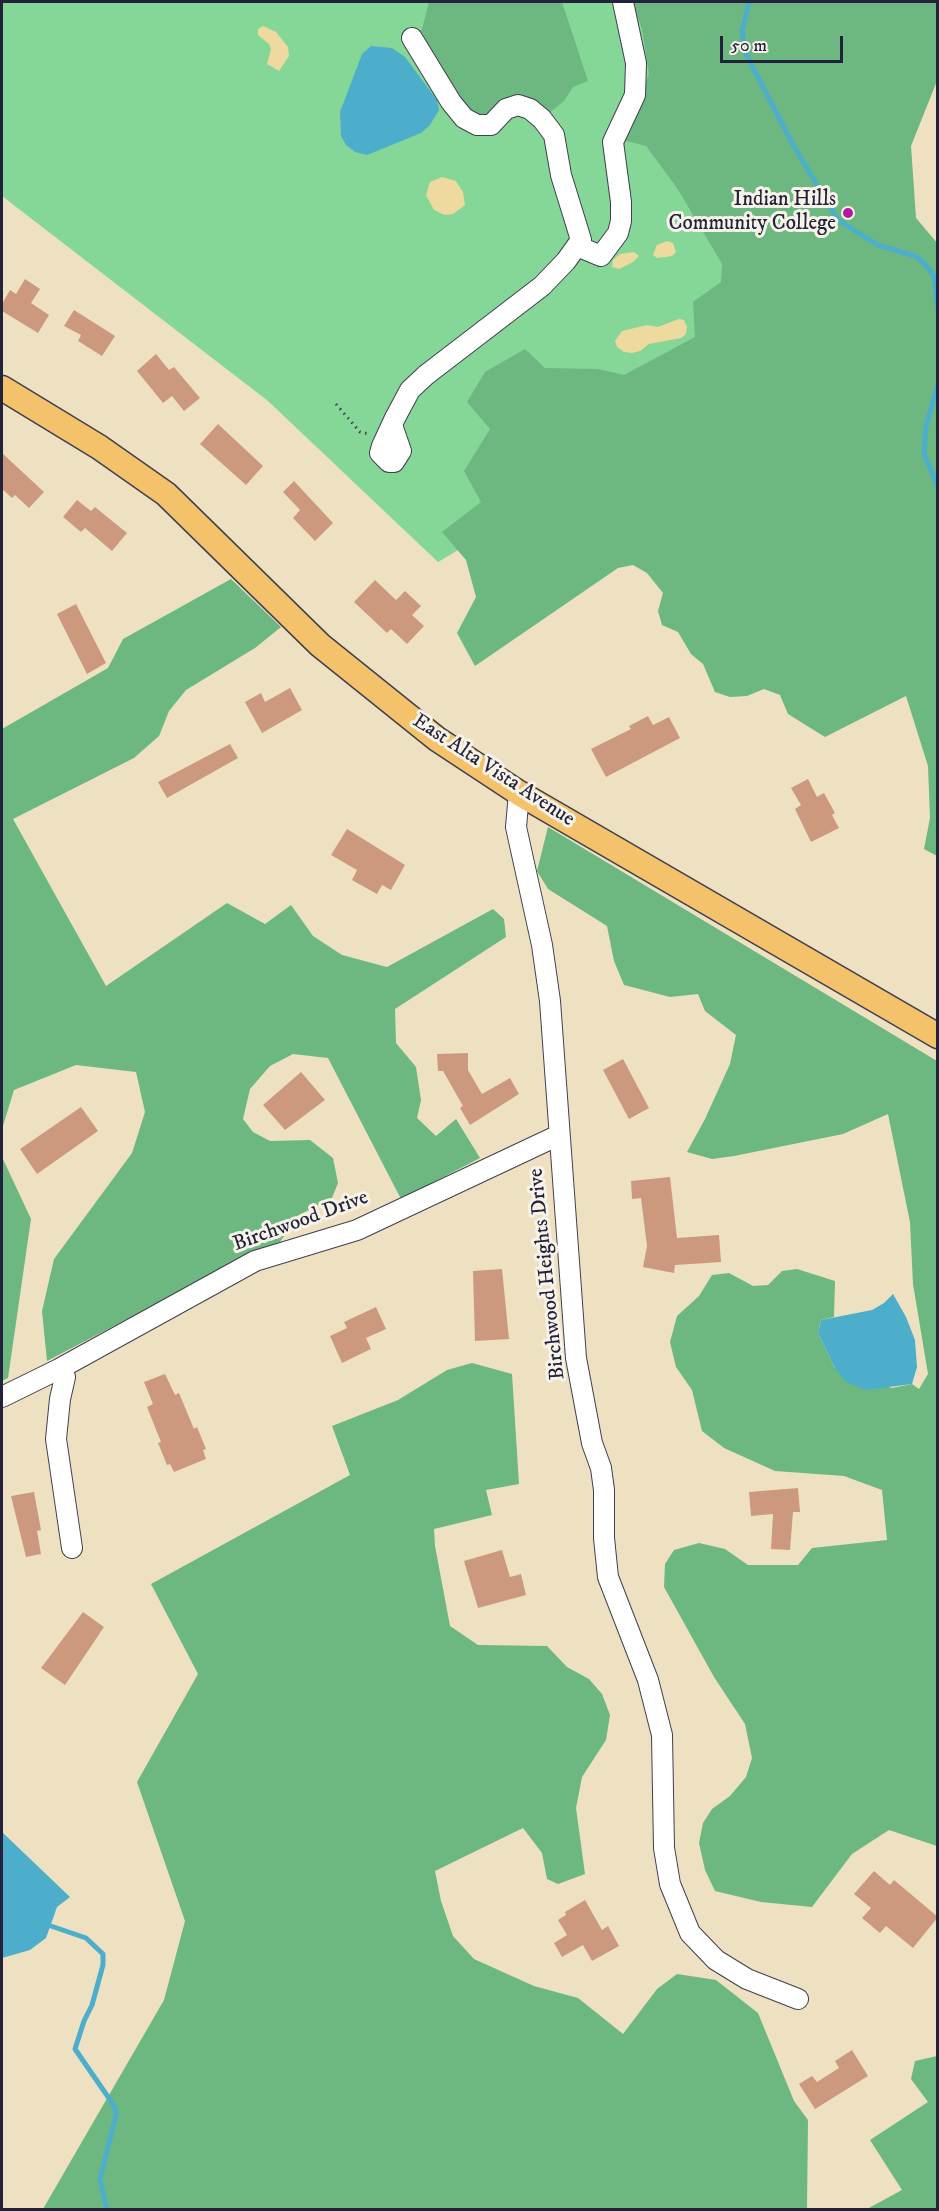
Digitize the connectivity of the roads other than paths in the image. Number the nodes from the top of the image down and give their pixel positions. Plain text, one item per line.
1 (623, 2) edge
2 (412, 38) dead end
3 (577, 246) junction
4 (2, 388) edge
5 (391, 430) road end
6 (519, 793) junction
7 (938, 1036) edge
8 (559, 1135) junction
9 (59, 1369) junction
10 (2, 1397) edge
11 (72, 1548) dead end
12 (798, 1999) dead end

1 - 3 street
2 - 3 street
3 - 5 street
4 - 6 main road, East Alta Vista Avenue
6 - 7 main road, East Alta Vista Avenue
6 - 8 street, Birchwood Heights Drive
8 - 9 street, Birchwood Drive
8 - 12 street, Birchwood Heights Drive
9 - 10 street, Birchwood Drive
9 - 11 street

